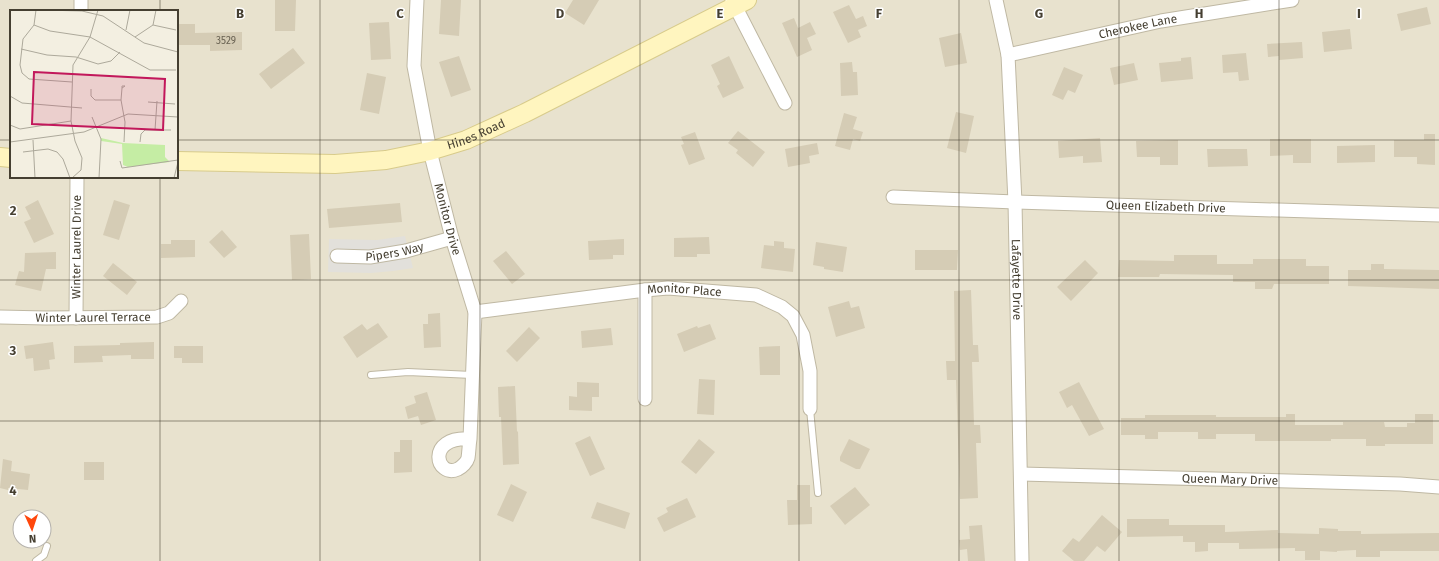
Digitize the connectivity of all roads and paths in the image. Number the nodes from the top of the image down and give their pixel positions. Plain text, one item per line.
1 (417, 0) edge
2 (996, 0) edge
3 (1292, 0) edge
4 (738, 2) edge
5 (1008, 55) junction
6 (785, 103) dead end
7 (430, 151) junction
8 (0, 157) edge
9 (10, 158) edge
10 (178, 161) edge
11 (77, 178) edge
12 (893, 197) dead end
13 (1015, 202) junction
14 (1439, 215) edge
15 (452, 238) junction
16 (337, 256) dead end
17 (645, 290) junction
18 (181, 301) dead end
19 (474, 312) junction
20 (0, 317) edge
21 (76, 318) junction
22 (371, 375) dead end
23 (472, 375) junction
24 (645, 399) dead end
25 (810, 409) joint
26 (470, 439) dead end
27 (1021, 474) junction
28 (1439, 487) edge
29 (818, 493) dead end
30 (45, 549) edge
31 (36, 561) edge
32 (1022, 561) edge

1 - 7 street, Monitor Drive
2 - 5 street, Lafayette Drive
3 - 5 street, Cherokee Lane
4 - 6 street
4 - 7 street, Hines Road
5 - 13 street, Lafayette Drive
7 - 10 street, Hines Road
7 - 15 street, Monitor Drive
8 - 9 street
11 - 21 street, Winter Laurel Drive
12 - 13 street, Queen Elizabeth Drive
13 - 14 street, Queen Elizabeth Drive
13 - 27 street, Lafayette Drive
15 - 16 street, Pipers Way
15 - 19 street, Monitor Drive
17 - 19 street, Monitor Place
17 - 24 street
17 - 25 street, Monitor Place
18 - 21 street, Winter Laurel Terrace
19 - 23 street, Monitor Drive
20 - 21 street, Winter Laurel Terrace
22 - 23 lane
23 - 26 street, Monitor Drive
25 - 29 lane
27 - 28 street, Queen Mary Drive
27 - 32 street, Lafayette Drive
30 - 31 lane

